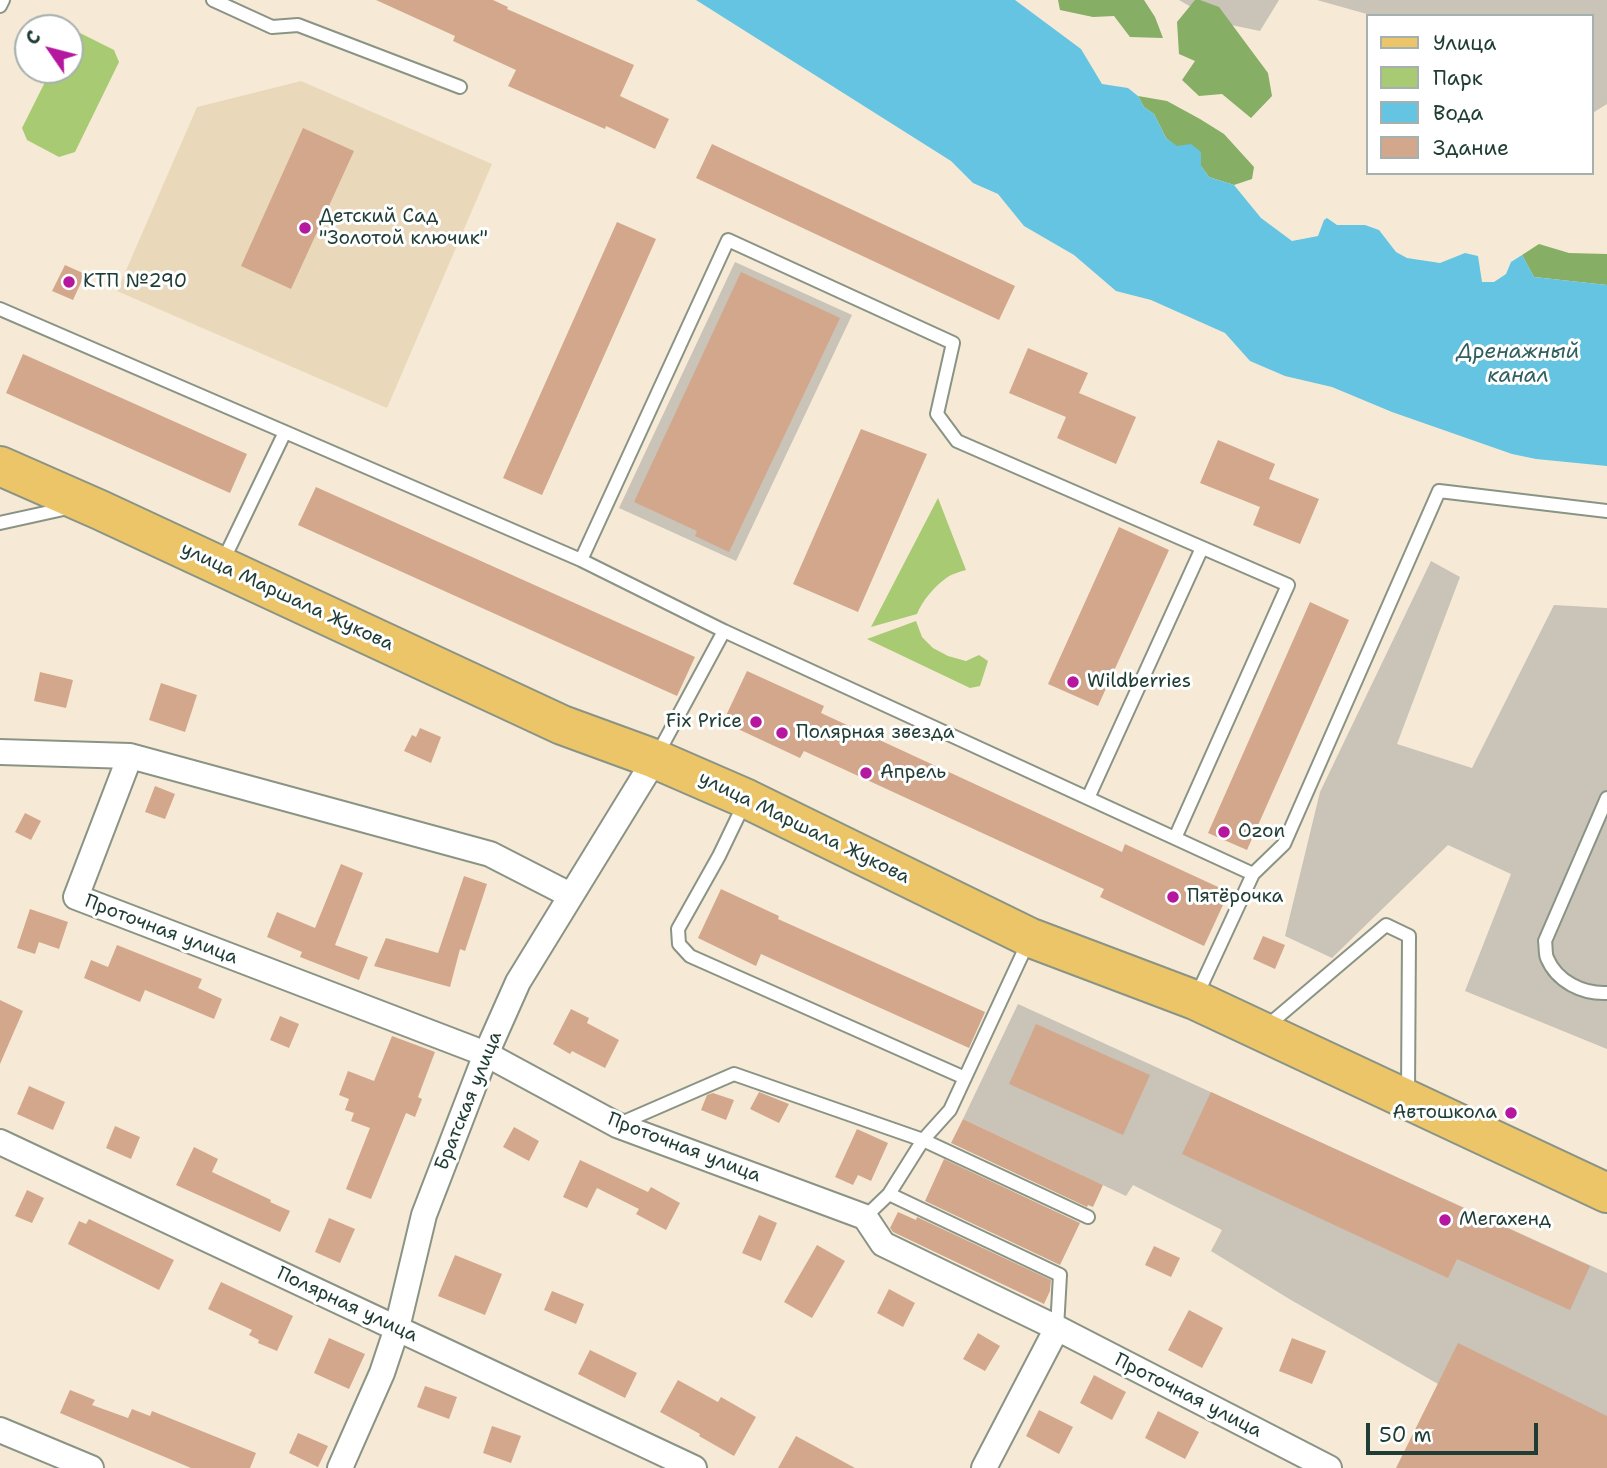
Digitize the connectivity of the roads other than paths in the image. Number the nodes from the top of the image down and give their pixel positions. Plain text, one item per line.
1 (3, 0) edge
2 (214, 0) edge
3 (0, 6) edge
4 (460, 87) dead end
5 (0, 309) edge
6 (285, 432) junction
7 (0, 466) edge
8 (100, 510) junction
9 (1607, 511) edge
10 (0, 523) edge
11 (1202, 548) junction
12 (581, 560) junction
13 (220, 566) junction
14 (724, 631) junction
15 (0, 752) edge
16 (130, 757) junction
17 (655, 759) junction
18 (1088, 798) junction
19 (1607, 798) edge
20 (747, 799) junction
21 (1175, 838) junction
22 (1253, 874) junction
23 (570, 895) junction
24 (1031, 938) junction
25 (1607, 993) edge
26 (1195, 1000) junction
27 (1261, 1031) junction
28 (486, 1054) junction
29 (965, 1079) junction
30 (1408, 1100) junction
31 (617, 1125) junction
32 (923, 1140) junction
33 (0, 1142) edge
34 (1607, 1193) edge
35 (889, 1194) junction
36 (865, 1217) junction
37 (1088, 1217) dead end
38 (397, 1328) junction
39 (1057, 1328) junction
40 (0, 1430) edge
41 (91, 1468) edge
42 (340, 1468) edge
43 (694, 1468) edge
44 (984, 1468) edge
45 (1329, 1468) edge

1 - 3 lane
2 - 4 lane
5 - 6 lane
6 - 12 lane
6 - 13 lane
7 - 8 main road, улица Маршала Жукова
8 - 10 lane
8 - 13 main road, улица Маршала Жукова
9 - 22 lane
11 - 12 lane
11 - 18 lane
11 - 21 lane
12 - 14 lane
13 - 17 main road, улица Маршала Жукова
14 - 17 lane
14 - 18 lane
15 - 16 street
16 - 23 street
16 - 28 street, Проточная улица
17 - 20 main road, улица Маршала Жукова
17 - 23 street, Братская улица
18 - 21 lane
19 - 25 lane
20 - 24 main road, улица Маршала Жукова
20 - 29 lane
21 - 22 lane
22 - 26 lane
23 - 28 street, Братская улица
24 - 26 main road, улица Маршала Жукова
24 - 29 lane
26 - 27 main road, улица Маршала Жукова
27 - 30 main road, улица Маршала Жукова
27 - 30 lane
28 - 31 street, Проточная улица
28 - 38 street, Братская улица
29 - 32 lane
30 - 34 main road, улица Маршала Жукова
31 - 32 lane
31 - 36 street, Проточная улица
32 - 35 lane
32 - 37 lane
33 - 38 street, Полярная улица
35 - 36 lane
35 - 39 lane
36 - 39 street, Проточная улица
38 - 42 street, Братская улица
38 - 43 street, Полярная улица
39 - 44 street
39 - 45 street, Проточная улица
40 - 41 street

